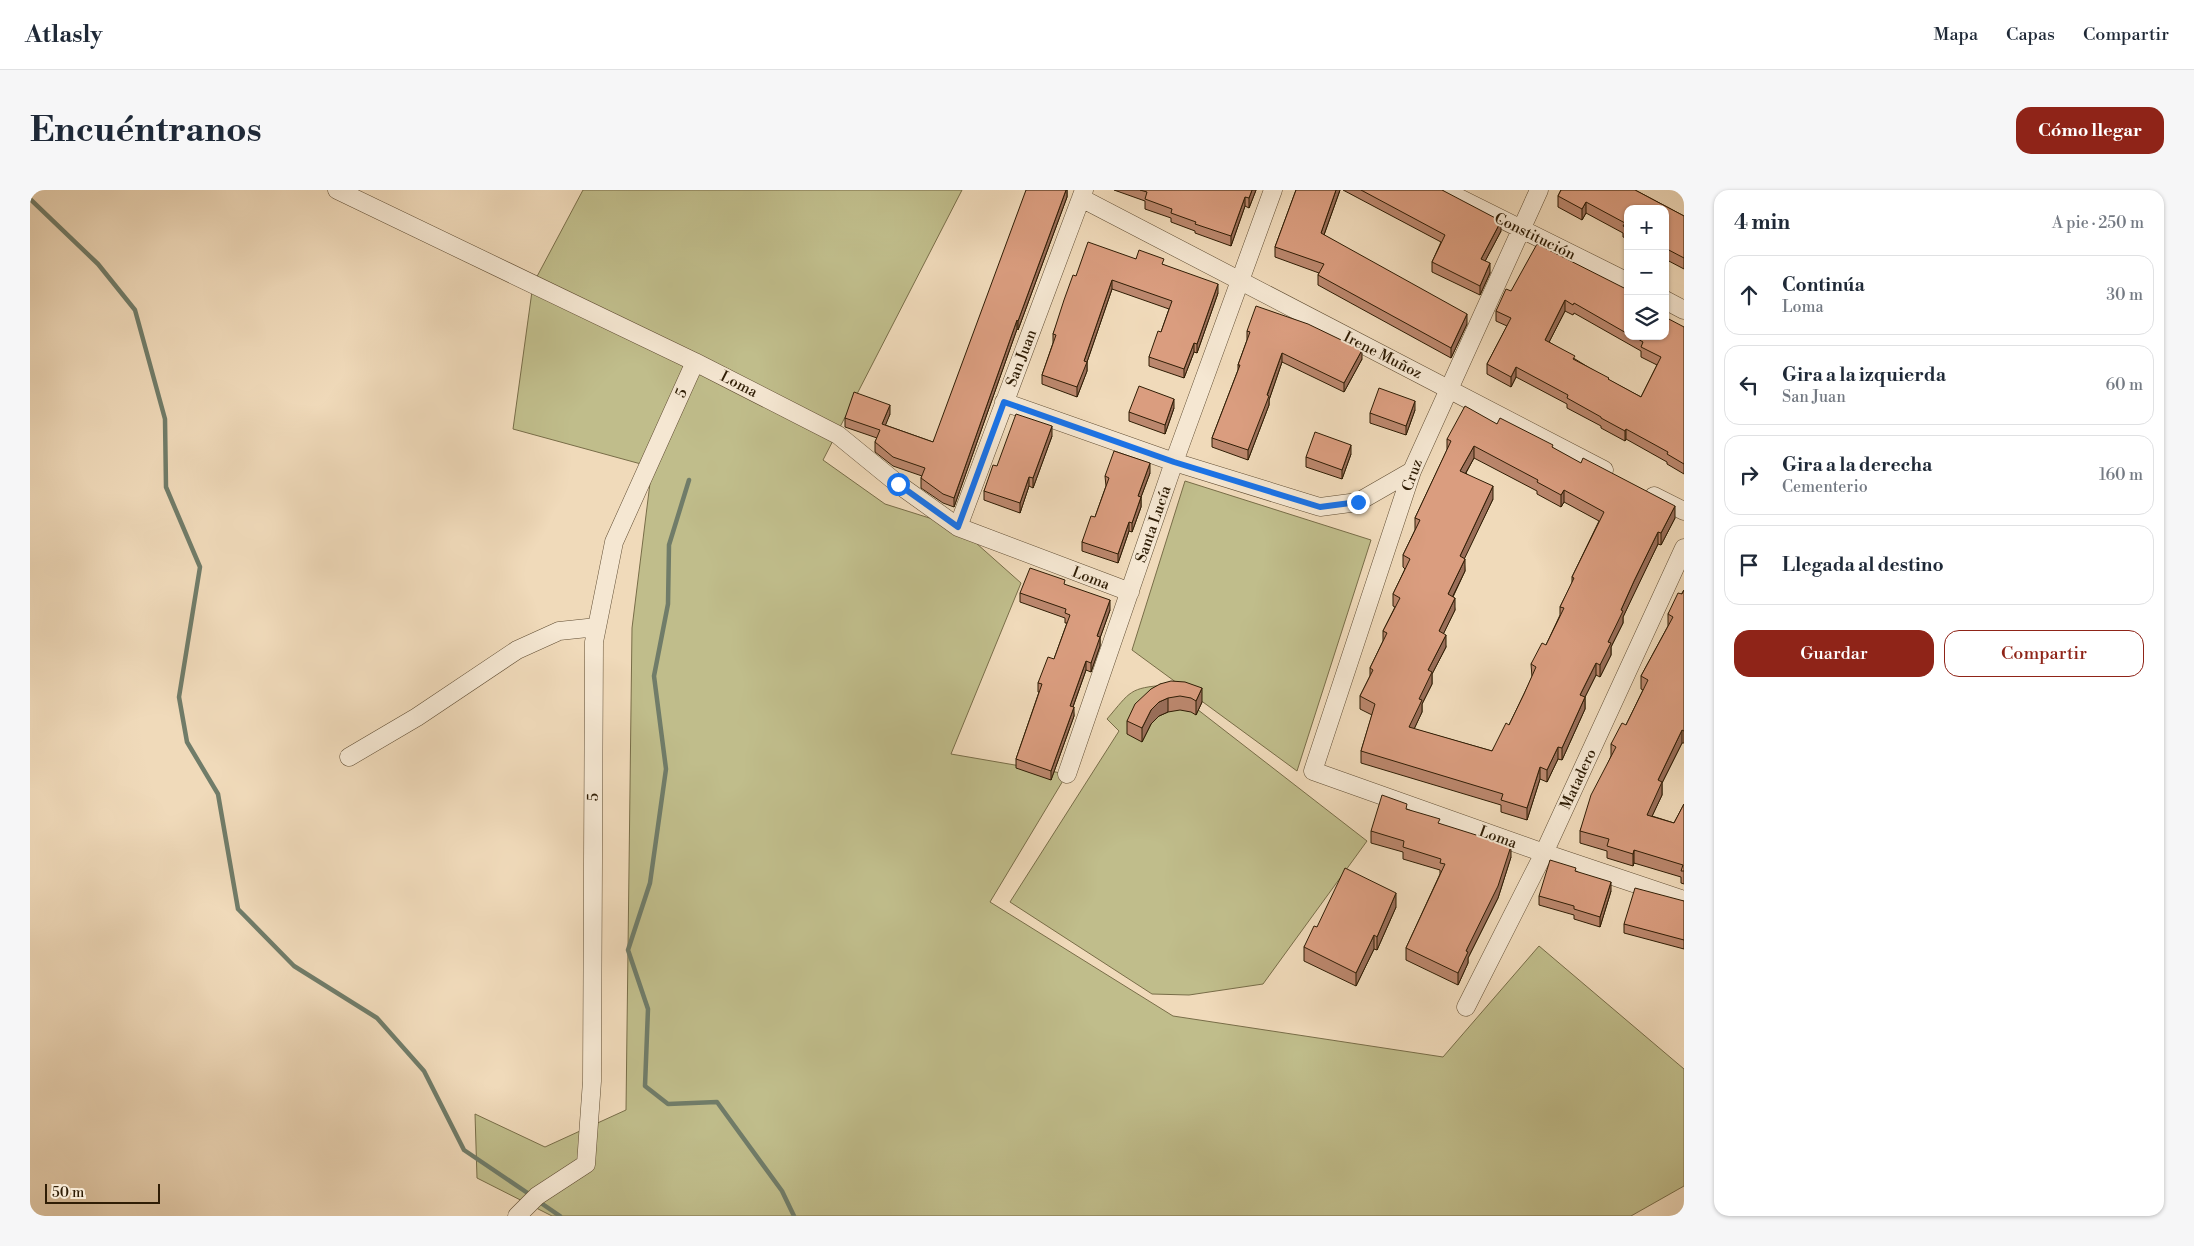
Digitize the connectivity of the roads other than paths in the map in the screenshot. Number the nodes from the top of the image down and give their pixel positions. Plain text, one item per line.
1 (337, 190) edge
2 (1273, 190) edge
3 (1442, 190) edge
4 (1539, 190) edge
5 (1083, 194) edge
6 (1521, 229) junction
7 (1624, 280) edge
8 (1240, 281) junction
9 (1669, 302) edge
10 (1684, 310) edge
11 (696, 362) junction
12 (1448, 388) junction
13 (1004, 402) junction
14 (1174, 462) junction
15 (1412, 471) junction
16 (1623, 480) edge
17 (1640, 489) edge
18 (1684, 511) edge
19 (958, 527) junction
20 (1684, 548) edge
21 (1130, 592) junction
22 (597, 627) junction
23 (349, 757) dead end
24 (1313, 771) joint
25 (1067, 774) dead end
26 (1544, 853) junction
27 (1684, 900) edge
28 (1466, 1007) dead end
29 (517, 1216) edge

1 - 11 street, Loma
2 - 8 street, Santa Lucía
3 - 6 street, Constitución
4 - 6 street, Cruz
5 - 8 street, Irene Muñoz
5 - 13 street, San Juan
6 - 7 street, Constitución
6 - 12 street, Cruz
8 - 12 street, Irene Muñoz
8 - 14 street, Santa Lucía
9 - 10 street
11 - 19 street, Loma
11 - 22 street, 5
12 - 15 street, Cruz
12 - 16 street, Irene Muñoz
13 - 14 street
13 - 19 street, San Juan
14 - 15 street
14 - 21 street, Santa Lucía
15 - 24 street, Cruz
17 - 18 street
19 - 21 street, Loma
20 - 26 street, Matadero
21 - 25 street, Santa Lucía
22 - 23 street
22 - 29 street, 5
24 - 26 street, Loma
26 - 27 street, Loma
26 - 28 street, Matadero

